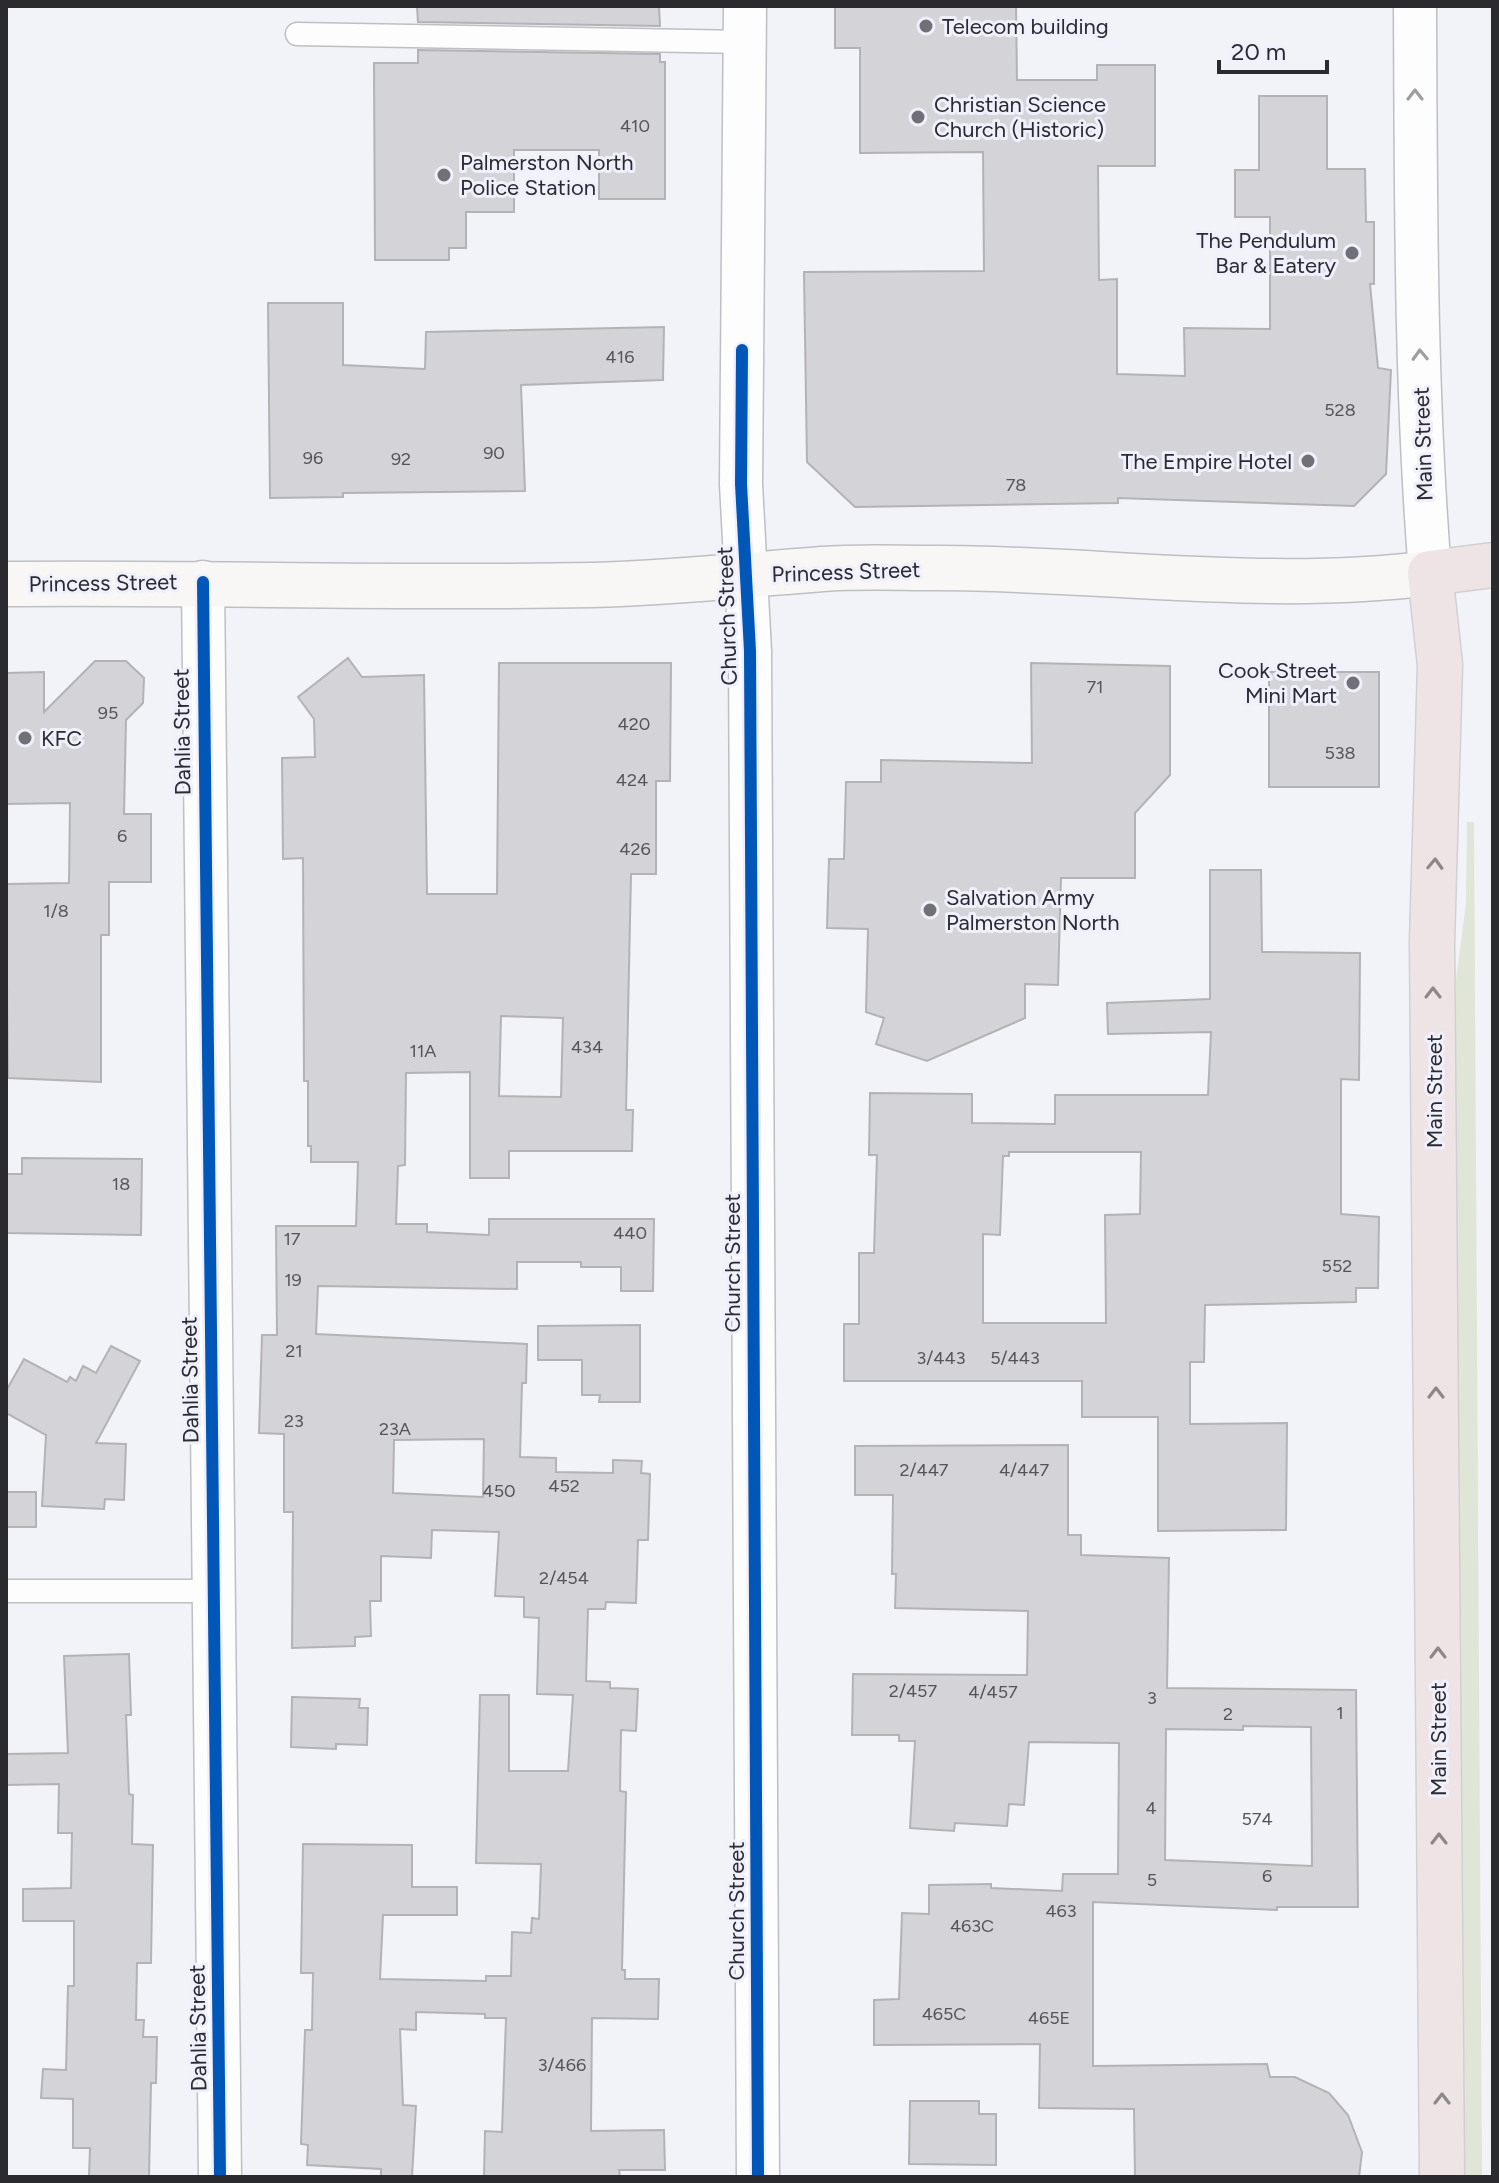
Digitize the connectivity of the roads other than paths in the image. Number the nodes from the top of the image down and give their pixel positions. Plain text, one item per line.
1 (1415, 6) edge
2 (745, 24) edge
3 (297, 34) dead end
4 (1493, 565) edge
5 (1430, 573) junction
6 (746, 577) junction
7 (203, 582) junction
8 (6, 584) edge
9 (6, 1591) edge
10 (213, 1591) junction
11 (220, 2177) edge
12 (758, 2177) edge
13 (1442, 2177) edge

5 -> 1 street, Main Street
2 - 3 lane
2 - 6 street, Church Street
4 - 5 highway, Princess Street
5 - 6 main road, Princess Street
13 -> 5 highway, Main Street
6 - 7 main road, Princess Street
6 - 12 street, Church Street
7 - 8 main road, Princess Street
7 - 10 street, Dahlia Street
9 - 10 lane
10 - 11 street, Dahlia Street

